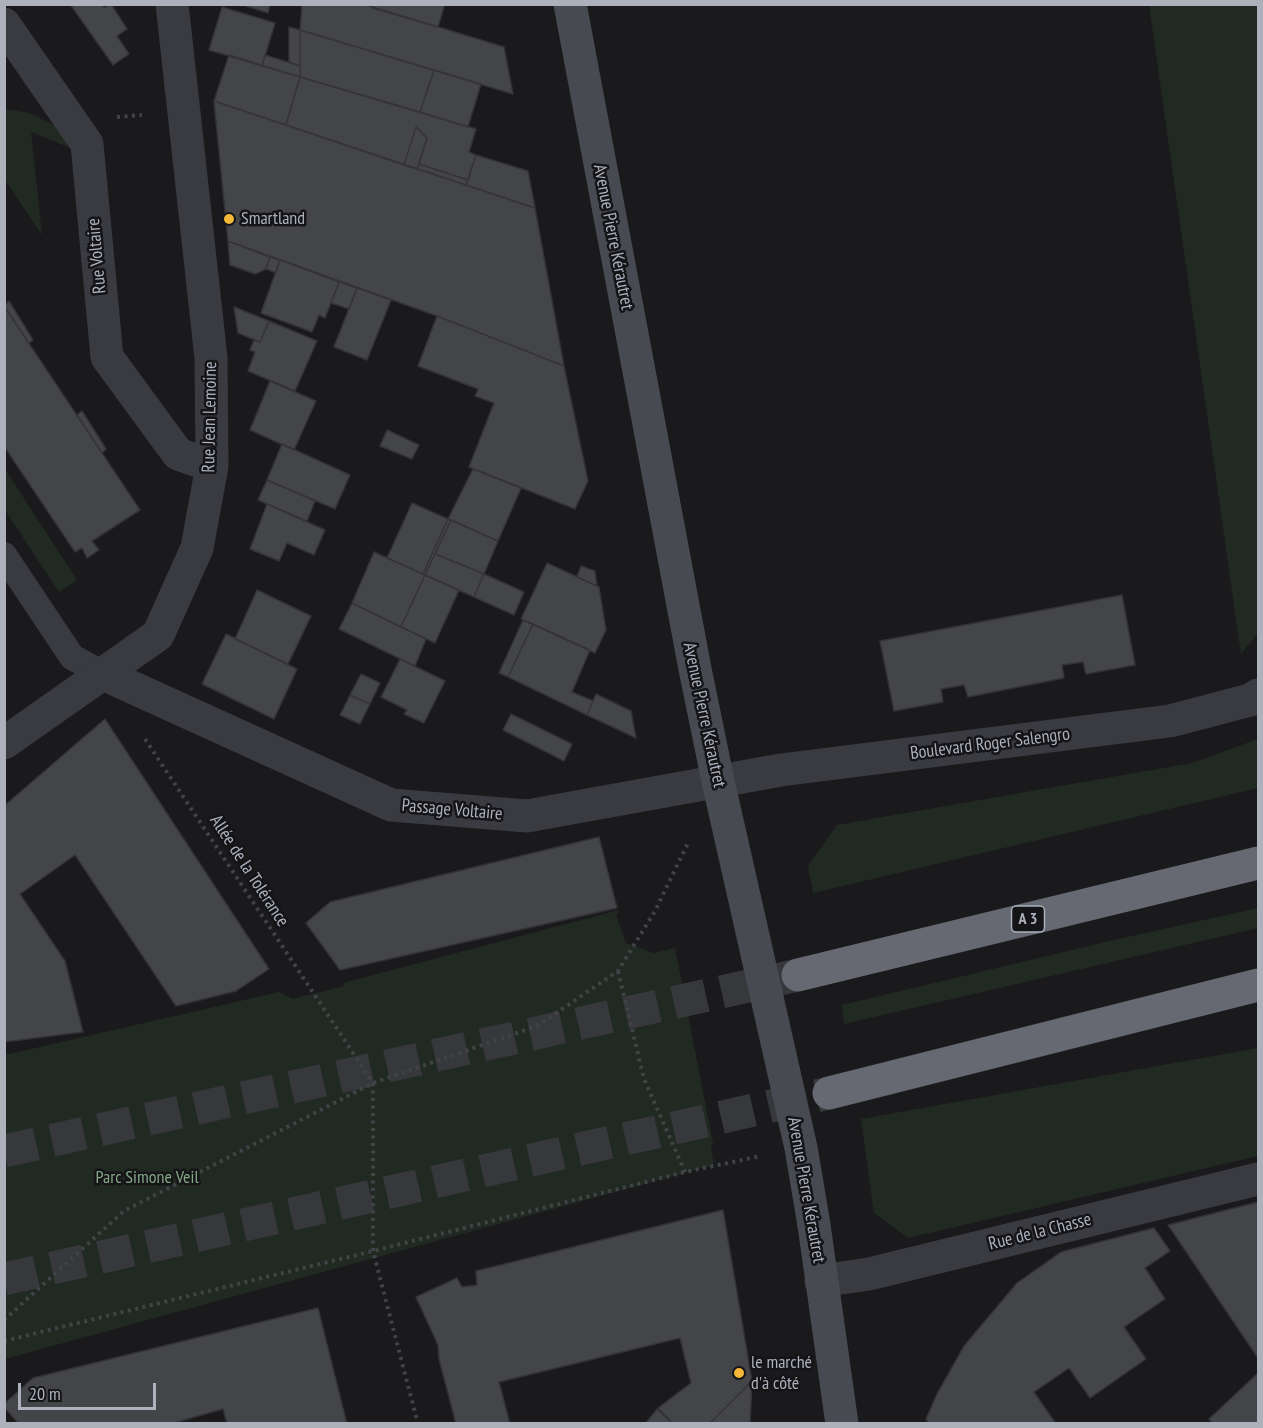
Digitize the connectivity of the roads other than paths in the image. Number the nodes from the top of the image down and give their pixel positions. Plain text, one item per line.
1 (172, 4) edge
2 (570, 4) edge
3 (4, 24) edge
4 (212, 466) junction
5 (4, 555) edge
6 (103, 674) junction
7 (1258, 695) edge
8 (4, 742) edge
9 (718, 781) junction
10 (1258, 863) edge
11 (798, 975) tunnel mouth
12 (1258, 985) edge
13 (829, 1093) tunnel mouth
14 (1258, 1179) edge
15 (821, 1281) junction
16 (842, 1424) edge

1 - 4 street, Rue Jean Lemoine
2 - 9 main road, Avenue Pierre Kérautret
3 - 4 street, Rue Voltaire
4 - 6 street, Rue Jean Lemoine
5 - 6 lane
6 - 8 street, Rue Jean Lemoine
6 - 9 street, Passage Voltaire
7 - 9 street, Boulevard Roger Salengro
9 - 15 main road, Avenue Pierre Kérautret, bridge
10 - 11 highway, A 3
12 - 13 highway
14 - 15 street, Rue de la Chasse
15 - 16 main road, Avenue Pierre Kérautret

